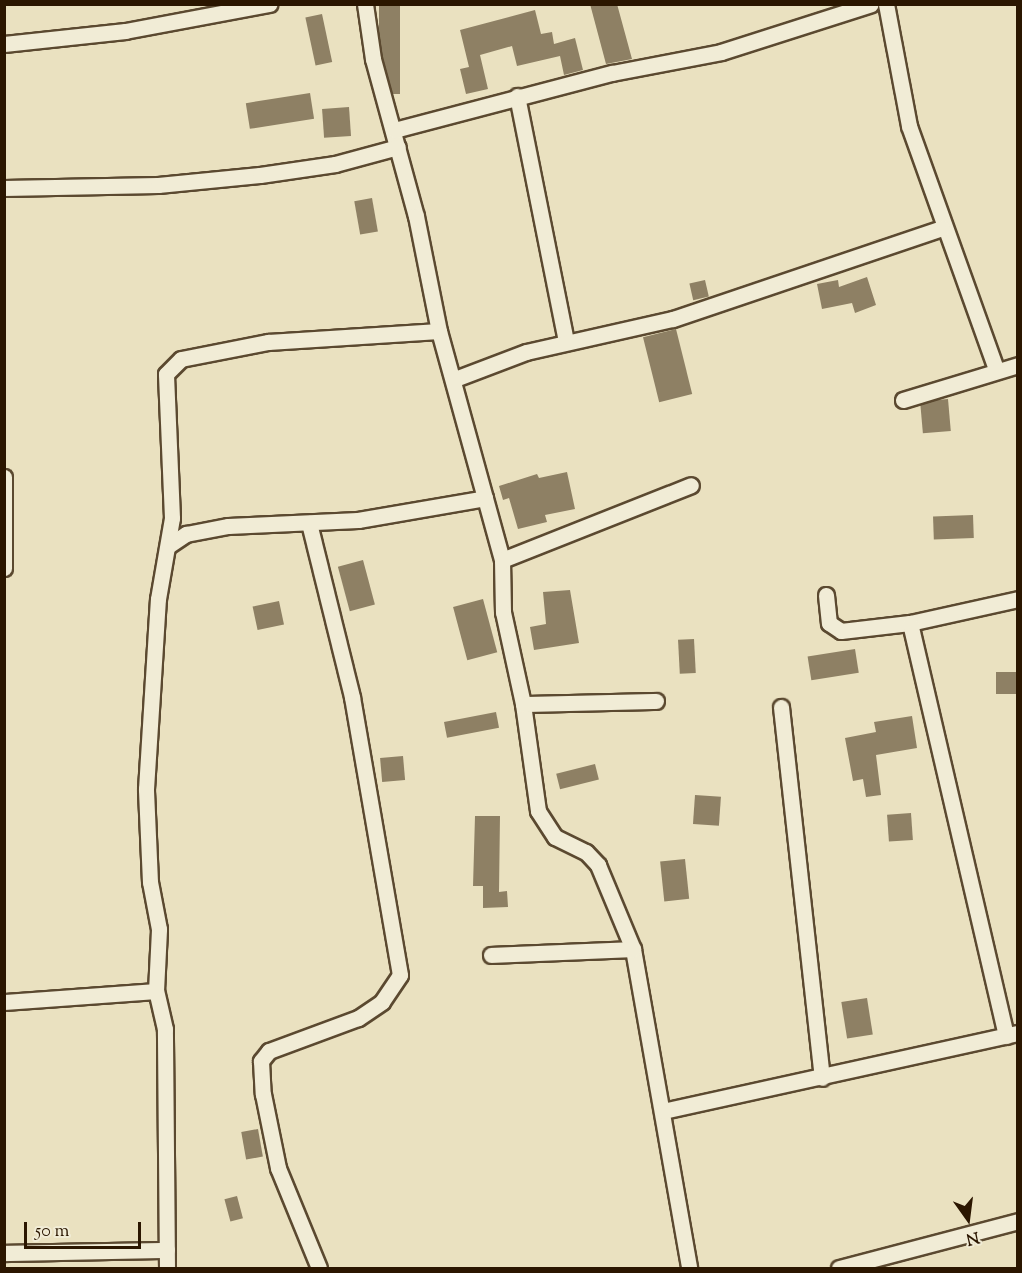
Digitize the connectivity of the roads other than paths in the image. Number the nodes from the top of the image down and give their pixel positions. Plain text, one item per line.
1 (268, 4) edge
2 (365, 4) edge
3 (871, 4) edge
4 (886, 4) edge
5 (4, 44) edge
6 (517, 96) junction
7 (394, 130) junction
8 (398, 147) junction
9 (4, 188) edge
10 (942, 228) junction
11 (439, 331) junction
12 (566, 342) junction
13 (1017, 365) edge
14 (996, 369) junction
15 (455, 379) junction
16 (903, 400) dead end
17 (4, 477) edge
18 (691, 484) dead end
19 (485, 498) junction
20 (309, 523) junction
21 (168, 546) junction
22 (502, 560) junction
23 (4, 568) edge
24 (826, 595) dead end
25 (1017, 599) edge
26 (910, 623) junction
27 (656, 700) dead end
28 (523, 704) junction
29 (781, 707) dead end
30 (633, 949) junction
31 (491, 955) dead end
32 (156, 991) junction
33 (4, 1002) edge
34 (1012, 1034) edge
35 (822, 1078) junction
36 (663, 1111) junction
37 (1017, 1221) edge
38 (167, 1250) junction
39 (4, 1253) edge
40 (167, 1269) edge
41 (319, 1269) edge
42 (688, 1269) edge
43 (839, 1269) edge

1 - 5 street
2 - 7 street
3 - 6 street
4 - 10 street
6 - 7 street
6 - 12 street
7 - 8 street
8 - 9 street
8 - 11 street
10 - 12 street
10 - 14 street
11 - 15 street
11 - 21 street
12 - 15 street
13 - 14 street
14 - 16 street
15 - 19 street
17 - 23 street
18 - 22 street
19 - 20 street
19 - 22 street
20 - 21 street
20 - 41 street
21 - 32 street
22 - 28 street
24 - 26 street
25 - 26 street
26 - 34 street
27 - 28 street
28 - 30 street
29 - 35 street
30 - 31 street
30 - 36 street
32 - 33 street
32 - 38 street
34 - 35 street
35 - 36 street
36 - 42 street
37 - 43 street
38 - 39 street
38 - 40 street

